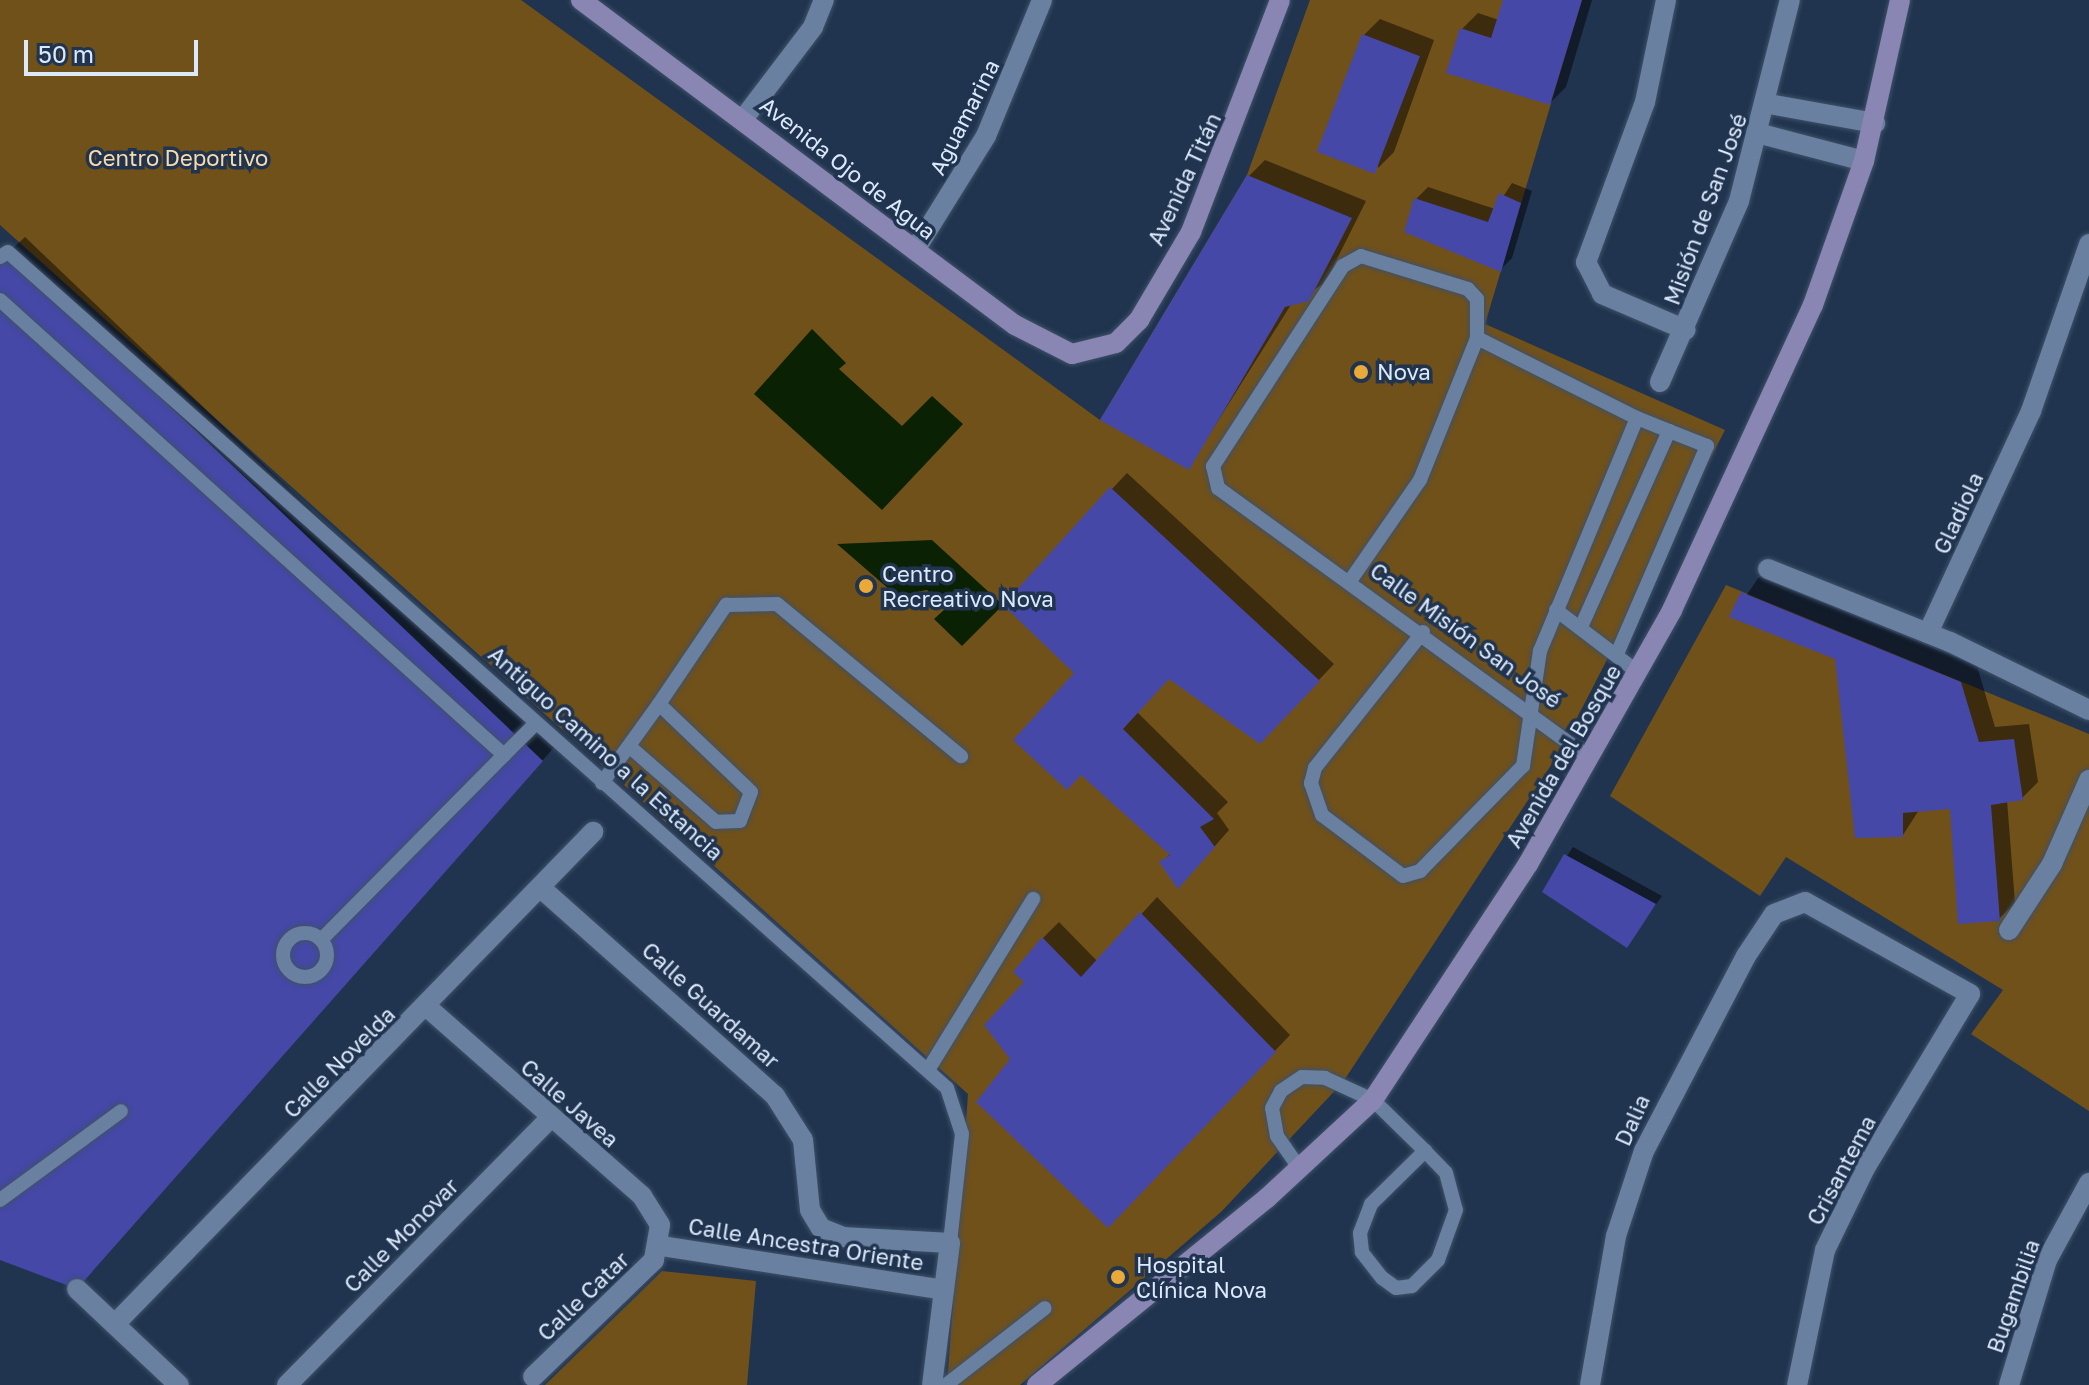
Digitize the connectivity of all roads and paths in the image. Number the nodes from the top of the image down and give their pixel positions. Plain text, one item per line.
1 (824, 0) edge
2 (1042, 0) edge
3 (1280, 0) edge
4 (1666, 0) edge
5 (1790, 0) edge
6 (1900, 0) edge
7 (589, 3) edge
8 (1769, 104) junction
9 (744, 118) junction
10 (1875, 123) junction
11 (1761, 134) junction
12 (1864, 161) junction
13 (2089, 244) edge
14 (915, 250) junction
15 (4, 254) edge
16 (0, 300) edge
17 (1686, 330) junction
18 (1477, 338) junction
19 (1095, 353) joint
20 (1660, 382) dead end
21 (1637, 418) junction
22 (1669, 431) junction
23 (1768, 569) dead end
24 (1350, 581) junction
25 (1556, 610) junction
26 (1581, 627) junction
27 (1423, 632) junction
28 (1928, 633) junction
29 (1617, 654) junction
30 (1639, 673) junction
31 (659, 704) junction
32 (2089, 710) edge
33 (1533, 712) junction
34 (536, 723) junction
35 (630, 747) junction
36 (504, 755) junction
37 (961, 756) dead end
38 (1591, 759) junction
39 (2089, 780) edge
40 (602, 783) junction
41 (593, 832) dead end
42 (542, 889) junction
43 (1033, 899) dead end
44 (2009, 930) dead end
45 (322, 939) dead end
46 (1970, 994) joint
47 (427, 1007) junction
48 (928, 1070) junction
49 (1373, 1100) junction
50 (121, 1111) dead end
51 (549, 1119) junction
52 (1425, 1151) junction
53 (1300, 1169) junction
54 (2089, 1183) edge
55 (0, 1200) edge
56 (821, 1228) joint
57 (950, 1243) junction
58 (661, 1246) junction
59 (77, 1289) dead end
60 (944, 1290) junction
61 (1045, 1308) dead end
62 (116, 1323) junction
63 (533, 1377) dead end
64 (179, 1385) edge
65 (287, 1385) edge
66 (932, 1385) edge
67 (946, 1385) edge
68 (1037, 1385) edge
69 (1590, 1385) edge
70 (1797, 1385) edge
71 (2009, 1385) edge

1 - 9 street
2 - 14 street, Aguamarina
3 - 19 street, Avenida Titán
4 - 17 street
5 - 8 street, Misión de San José
6 - 10 street, Avenida del Bosque
7 - 9 street, Avenida Ojo de Agua
8 - 10 street
8 - 11 street, Misión de San José
9 - 14 street, Avenida Ojo de Agua
10 - 12 street, Avenida del Bosque
11 - 12 street
11 - 17 street, Misión de San José
12 - 30 street, Avenida del Bosque
13 - 28 street, Gladiola
14 - 19 street, Avenida Ojo de Agua
15 - 34 lane, Antiguo Camino a la Estancia
16 - 36 lane
17 - 20 street, Misión de San José
18 - 21 lane
18 - 24 lane
18 - 24 lane, Calle Misión San José
21 - 22 lane
21 - 25 lane
22 - 26 lane
22 - 29 lane
23 - 28 street
24 - 27 lane, Calle Misión San José
25 - 26 lane
25 - 33 lane
26 - 29 lane
27 - 33 lane, Calle Misión San José
27 - 33 lane
28 - 32 street
29 - 30 lane
30 - 38 street, Avenida del Bosque
31 - 35 lane
31 - 35 lane
31 - 37 lane
33 - 38 lane, Calle Misión San José
34 - 36 lane
34 - 40 lane, Antiguo Camino a la Estancia
35 - 40 lane
36 - 45 lane
38 - 49 street, Avenida del Bosque
39 - 44 street
40 - 48 lane, Antiguo Camino a la Estancia
41 - 42 street, Calle Novelda
42 - 47 street, Calle Novelda
42 - 56 street, Calle Guardamar
43 - 48 lane
46 - 69 street, Dalia
46 - 70 street, Crisantema
47 - 51 street, Calle Javea
47 - 62 street, Calle Novelda
48 - 57 lane, Antiguo Camino a la Estancia
49 - 52 lane
49 - 53 street, Avenida del Bosque
49 - 53 lane
50 - 55 lane
51 - 58 street, Calle Javea
51 - 65 street, Calle Monovar
52 - 52 lane
53 - 68 street, Avenida del Bosque
54 - 71 street, Bugambilia
56 - 57 street, Calle Ancestra Oriente
57 - 60 street, Antiguo Camino a la Estancia
58 - 60 street, Calle Ancestra Oriente
58 - 63 street, Calle Catar
59 - 62 street
60 - 66 street, Antiguo Camino a la Estancia
61 - 67 lane
62 - 64 street

